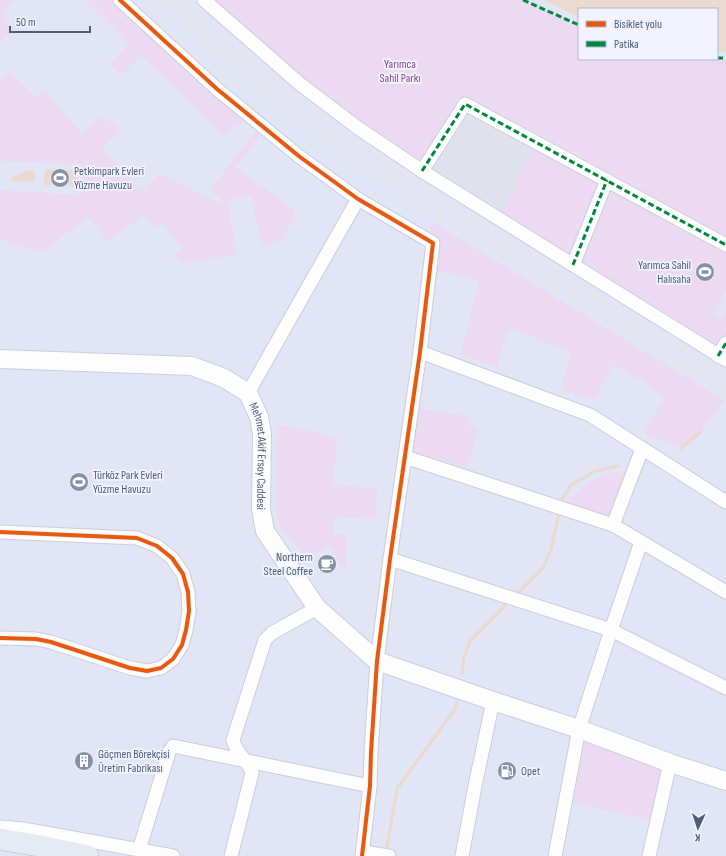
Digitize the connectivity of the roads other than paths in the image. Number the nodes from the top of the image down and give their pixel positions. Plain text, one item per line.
1 (120, 0) edge
2 (204, 0) edge
3 (422, 171) junction
4 (607, 180) junction
5 (358, 199) junction
6 (726, 245) edge
7 (573, 265) junction
8 (726, 343) edge
9 (420, 352) junction
10 (722, 358) edge
11 (0, 359) edge
12 (248, 393) junction
13 (642, 449) junction
14 (404, 457) junction
15 (726, 502) edge
16 (613, 525) junction
17 (0, 532) edge
18 (641, 542) junction
19 (390, 559) junction
20 (726, 592) edge
21 (317, 608) junction
22 (611, 630) junction
23 (0, 638) edge
24 (377, 661) junction
25 (726, 688) edge
26 (493, 701) junction
27 (579, 729) junction
28 (245, 761) junction
29 (670, 763) junction
30 (726, 780) edge
31 (370, 786) junction
32 (0, 827) edge
33 (0, 840) edge
34 (139, 850) junction
35 (363, 854) edge
36 (88, 856) edge
37 (173, 856) edge
38 (231, 856) edge
39 (389, 856) edge
40 (462, 856) edge
41 (555, 856) edge
42 (649, 856) edge

1 - 5 street
2 - 3 street
3 - 4 street
3 - 7 street
4 - 6 street
4 - 7 street
5 - 9 street
5 - 12 street
7 - 10 street
8 - 10 street
9 - 13 street
9 - 14 street
11 - 12 main road, Mehmet Akif Ersoy Caddesi
12 - 21 main road, Mehmet Akif Ersoy Caddesi
13 - 15 street
13 - 16 street
14 - 16 street
14 - 19 street
16 - 18 street
17 - 23 street
18 - 20 street
18 - 22 street
19 - 22 street
19 - 24 street
21 - 24 main road, Mehmet Akif Ersoy Caddesi
21 - 28 street
22 - 25 street
22 - 27 street
24 - 26 main road
24 - 31 street
26 - 27 main road
26 - 40 street
27 - 29 main road
27 - 41 street
28 - 31 street
28 - 34 street
28 - 38 street
29 - 30 main road
29 - 42 street
31 - 35 street
32 - 34 street
33 - 36 highway
34 - 37 street
35 - 39 street

